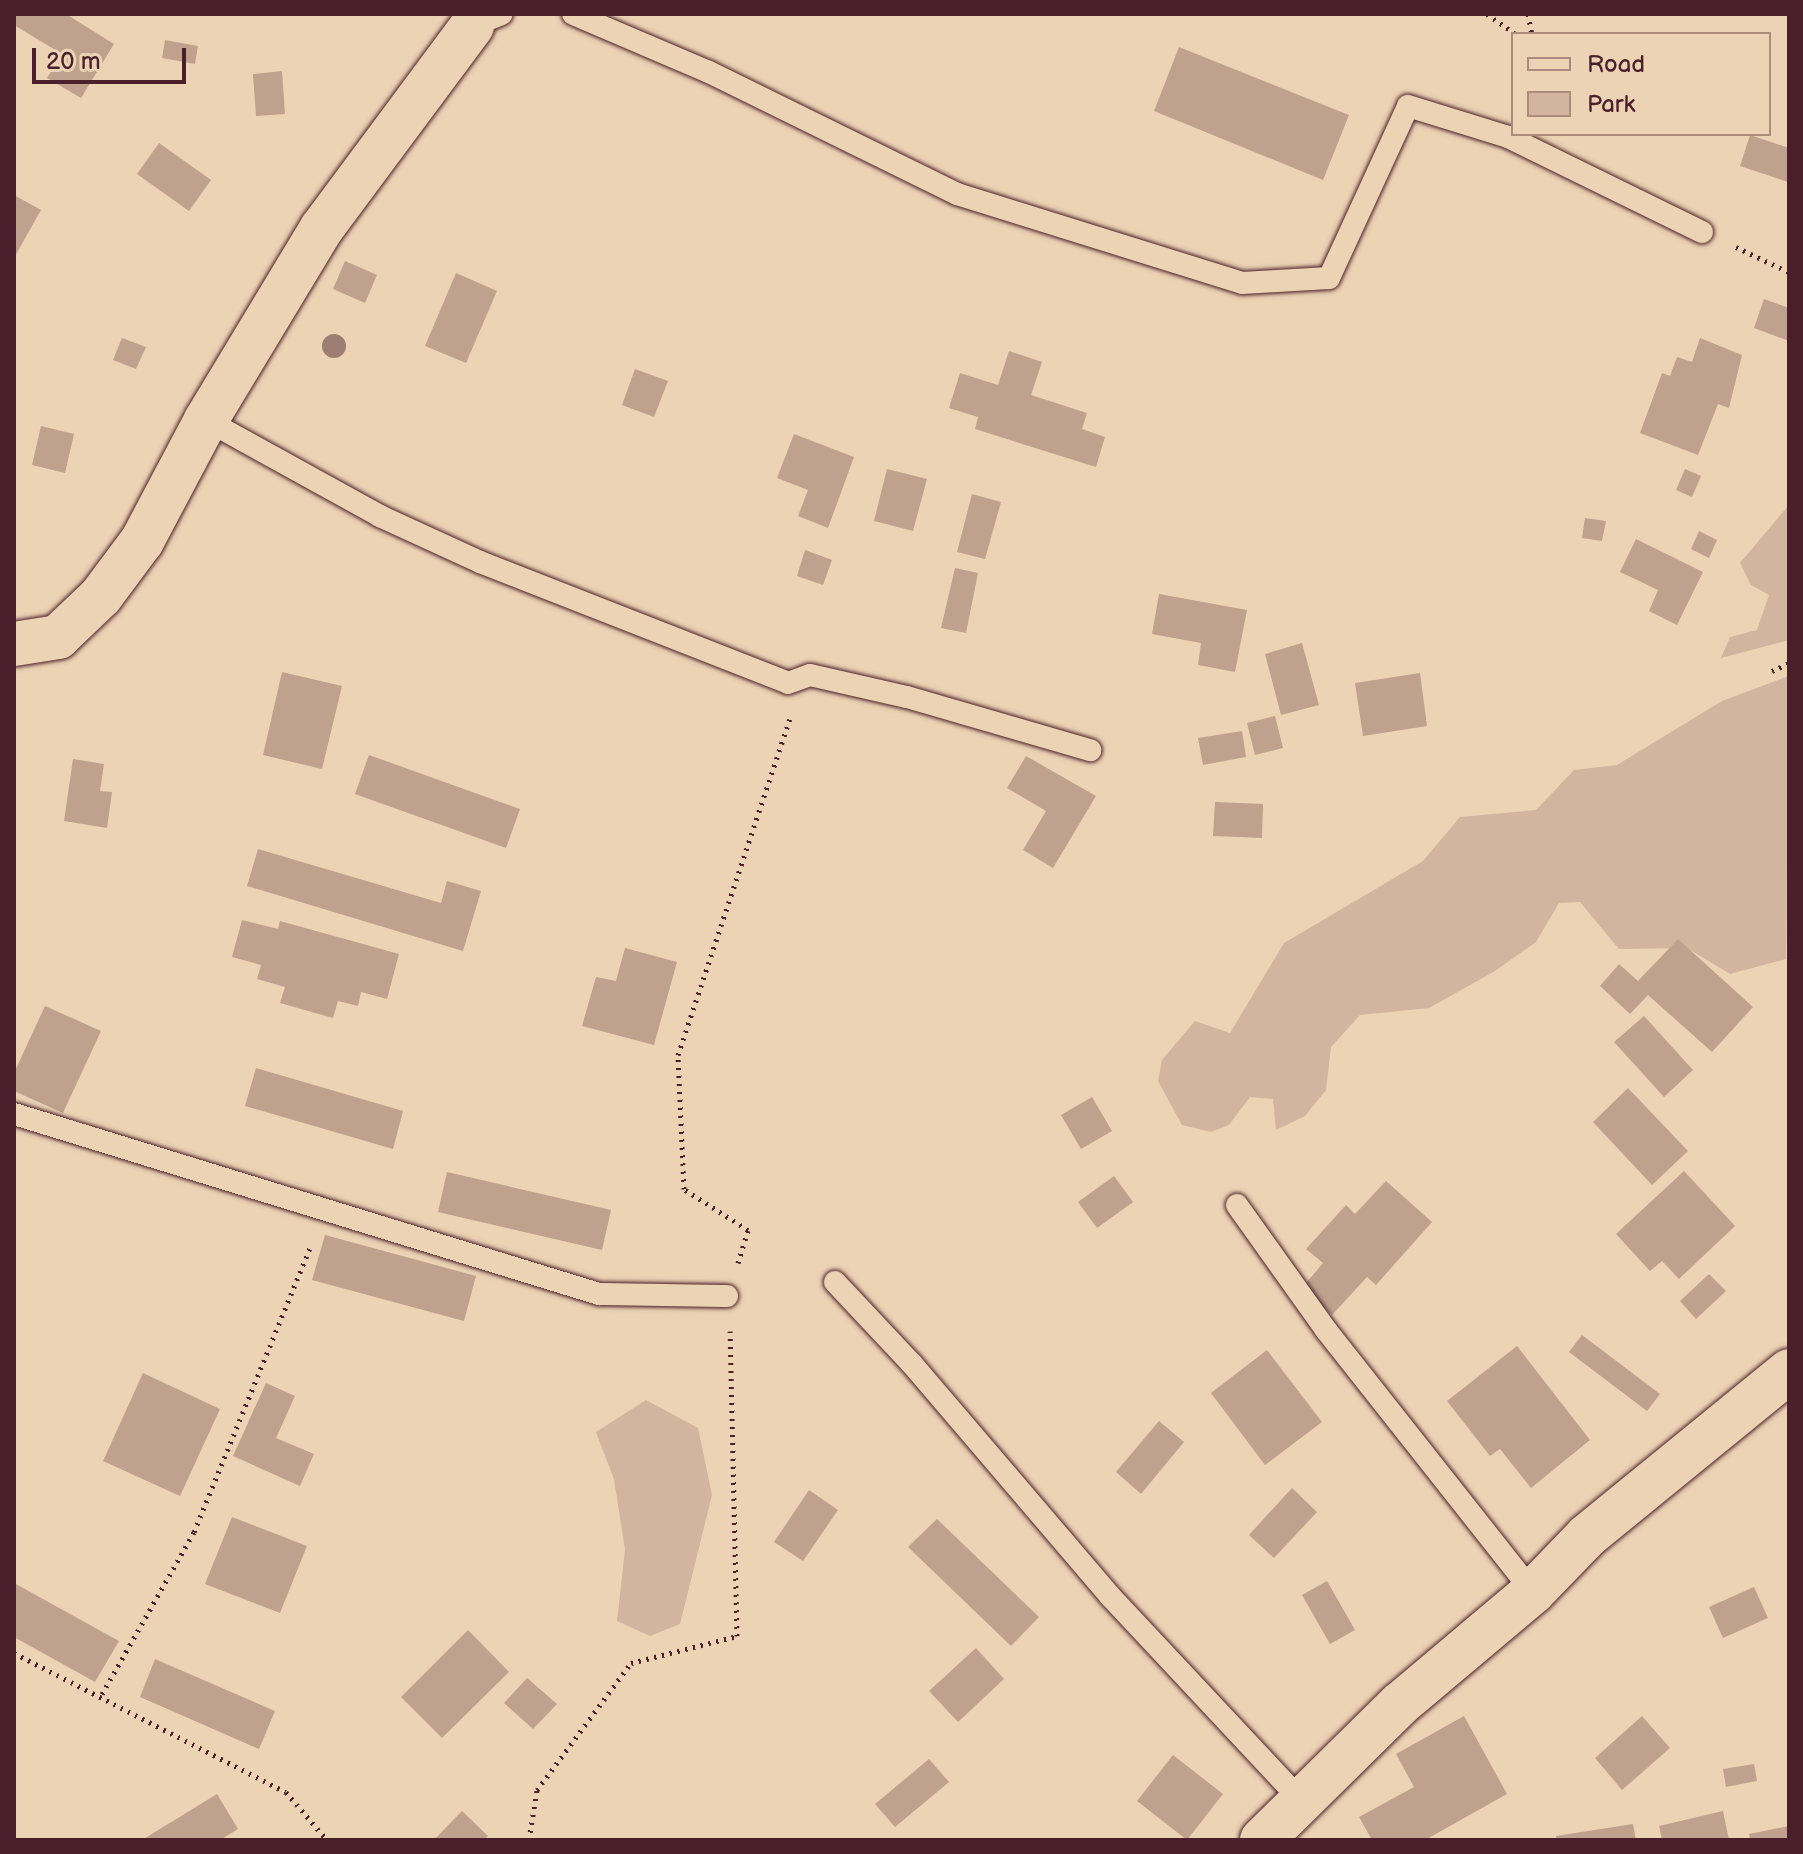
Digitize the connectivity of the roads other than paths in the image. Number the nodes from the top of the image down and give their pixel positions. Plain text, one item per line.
1 (573, 14) edge
2 (487, 20) edge
3 (1702, 232) road end
4 (206, 420) junction
5 (14, 644) edge
6 (1090, 750) dead end
7 (14, 1114) edge
8 (1237, 1205) dead end
9 (835, 1282) dead end
10 (727, 1296) dead end
11 (1789, 1371) edge
12 (1533, 1592) junction
13 (1303, 1802) junction
14 (1262, 1840) edge

1 - 3 lane
2 - 4 street
4 - 5 street
4 - 6 lane
7 - 10 lane
8 - 12 lane
9 - 13 lane
11 - 12 street
12 - 13 street
13 - 14 street

